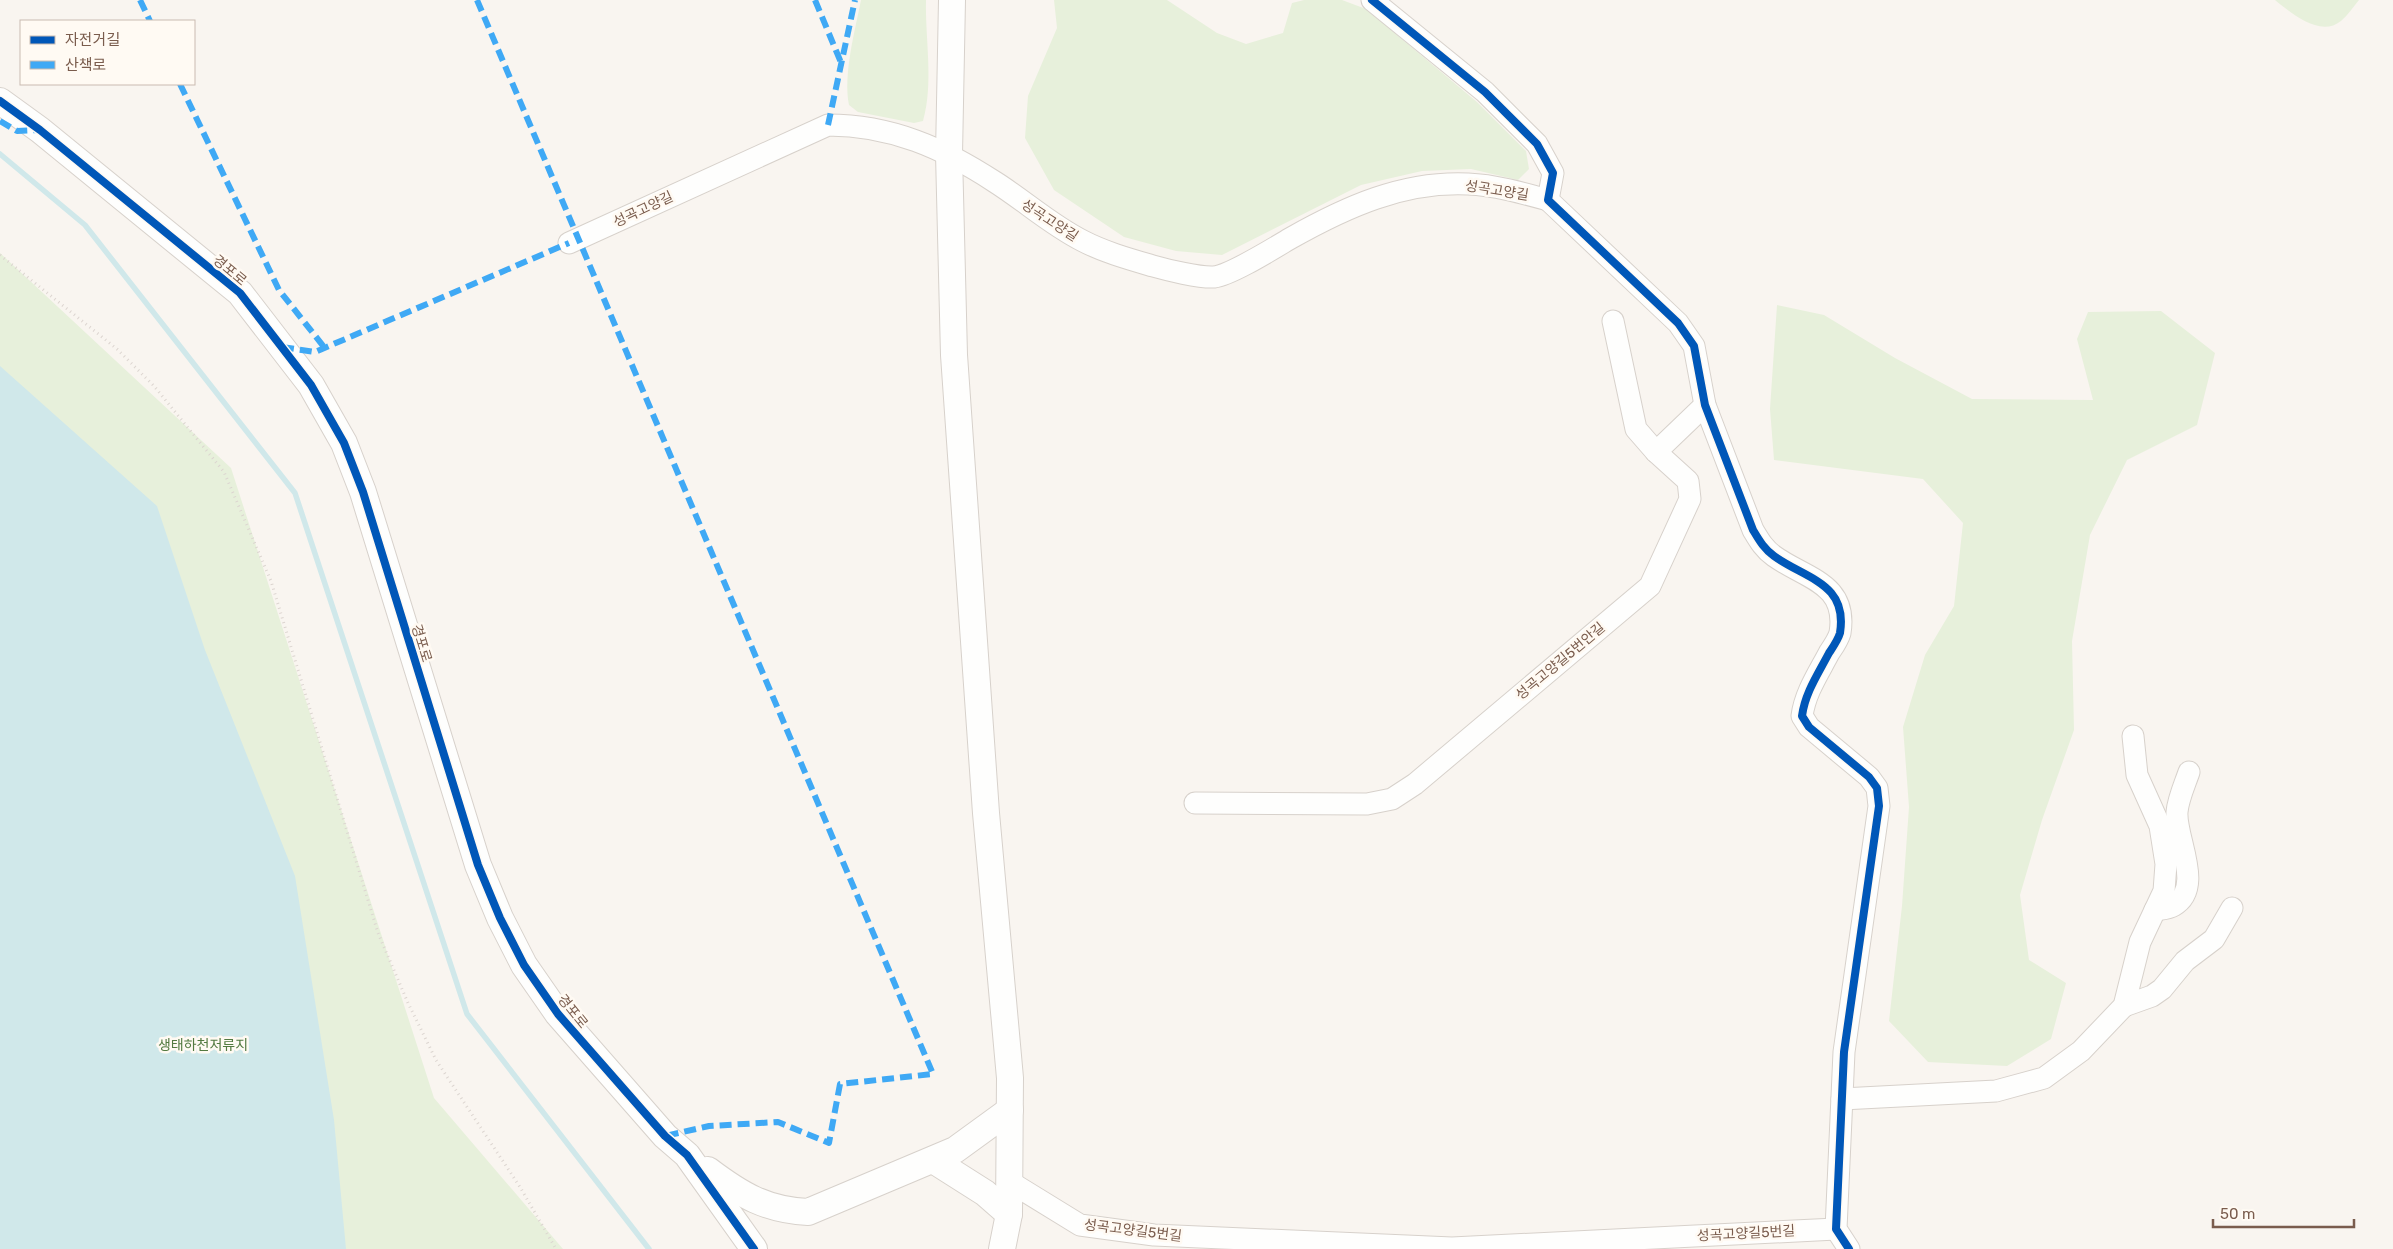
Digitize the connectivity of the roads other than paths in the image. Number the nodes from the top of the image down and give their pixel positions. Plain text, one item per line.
1 (952, 0) edge
2 (1372, 0) edge
3 (0, 101) edge
4 (949, 154) junction
5 (1548, 200) junction
6 (569, 243) dead end
7 (1613, 321) dead end
8 (1705, 405) junction
9 (1656, 452) junction
10 (2133, 736) dead end
11 (2189, 772) dead end
12 (1195, 803) dead end
13 (2232, 908) dead end
14 (2155, 910) junction
15 (2124, 1006) junction
16 (1842, 1099) junction
17 (1010, 1110) junction
18 (687, 1155) junction
19 (933, 1160) junction
20 (1010, 1182) junction
21 (1009, 1214) junction
22 (1836, 1229) junction
23 (754, 1249) edge
24 (1002, 1249) edge
25 (1849, 1249) edge

1 - 4 street
2 - 5 street
3 - 18 street, 경포로
4 - 5 street, 성곡고양길
4 - 6 street, 성곡고양길
4 - 17 street
5 - 8 street
7 - 9 street, 성곡고양길5번안길
8 - 9 street
8 - 16 street
9 - 12 street, 성곡고양길5번안길
10 - 14 street
11 - 14 street
13 - 15 street
14 - 15 street
15 - 16 street
16 - 22 street
17 - 19 street
17 - 20 street
18 - 19 street
18 - 23 street, 경포로
19 - 21 street
20 - 21 street
20 - 22 street, 성곡고양길5번길
21 - 24 street
22 - 25 street

